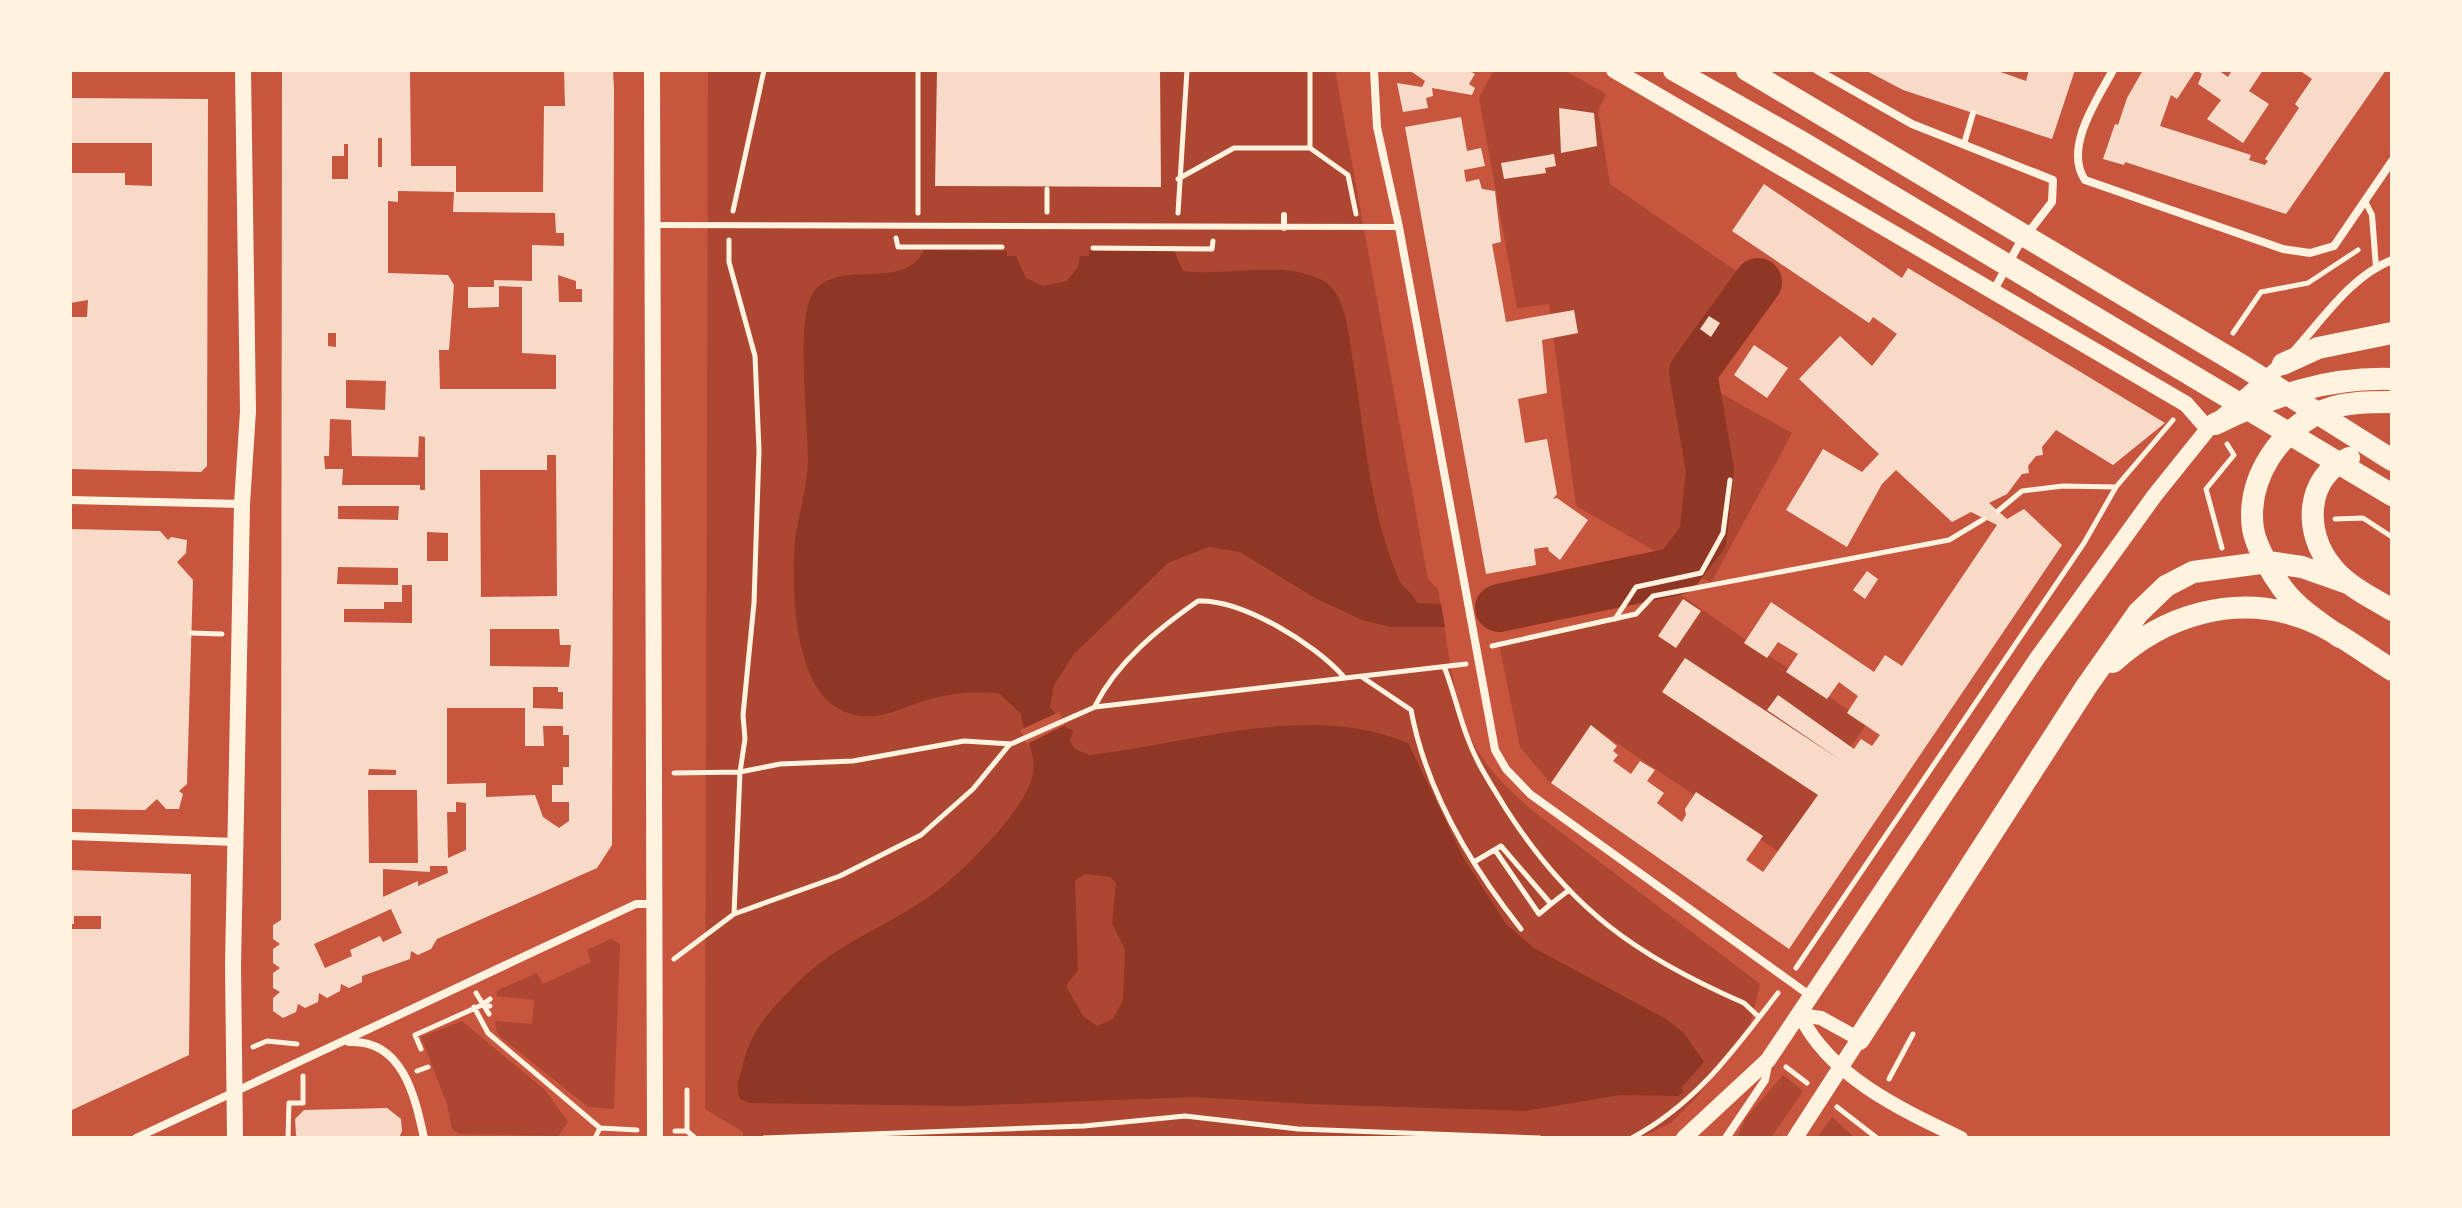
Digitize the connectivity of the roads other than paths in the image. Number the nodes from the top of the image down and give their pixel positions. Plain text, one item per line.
1 (243, 70) edge
2 (652, 70) edge
3 (1374, 70) edge
4 (1614, 70) edge
5 (1674, 70) edge
6 (1747, 70) edge
7 (1817, 70) edge
8 (2113, 70) edge
9 (1973, 113) dead end
10 (1964, 144) junction
11 (2392, 161) edge
12 (2365, 201) junction
13 (1284, 215) dead end
14 (653, 225) junction
15 (1399, 227) junction
16 (1284, 228) junction
17 (2392, 260) edge
18 (2376, 267) junction
19 (1994, 290) junction
20 (2392, 333) edge
21 (2283, 364) junction
22 (2392, 379) edge
23 (2392, 402) edge
24 (2211, 426) junction
25 (2392, 446) edge
26 (2392, 460) edge
27 (2392, 495) edge
28 (70, 500) edge
29 (242, 504) junction
30 (2268, 562) junction
31 (2350, 584) junction
32 (2392, 610) edge
33 (2340, 637) junction
34 (2392, 670) edge
35 (2086, 687) junction
36 (70, 836) edge
37 (236, 842) junction
38 (655, 904) junction
39 (1812, 997) junction
40 (1800, 1015) junction
41 (1859, 1039) junction
42 (341, 1044) junction
43 (1768, 1060) junction
44 (1841, 1067) junction
45 (234, 1094) junction
46 (136, 1138) edge
47 (235, 1138) edge
48 (424, 1138) edge
49 (655, 1138) edge
50 (1684, 1138) edge
51 (1726, 1138) edge
52 (1795, 1138) edge
53 (1961, 1138) edge

1 - 29 main road
2 - 14 main road
3 - 15 street
4 - 19 main road
5 - 27 highway
6 - 26 highway
7 - 10 street
8 - 12 street
9 - 10 lane
10 - 19 street
11 - 12 street
12 - 18 lane
13 - 16 lane
14 - 16 lane
14 - 38 main road
15 - 16 lane
15 - 39 street
17 - 18 street
18 - 21 street
19 - 24 main road
20 - 21 highway
21 - 24 main road
22 - 24 highway
23 - 30 highway
24 - 39 main road
25 - 31 highway
28 - 29 street
29 - 37 main road
30 - 31 highway
30 - 33 highway
30 - 35 highway
31 - 32 highway
33 - 34 highway
33 - 35 highway
35 - 41 highway
36 - 37 street
37 - 45 main road
38 - 42 street
38 - 49 main road
39 - 40 main road
40 - 41 street
40 - 43 main road
40 - 44 street
41 - 44 main road
42 - 45 street
42 - 48 street
43 - 50 main road
43 - 51 street
44 - 52 main road
44 - 53 street
45 - 46 street
45 - 47 main road

